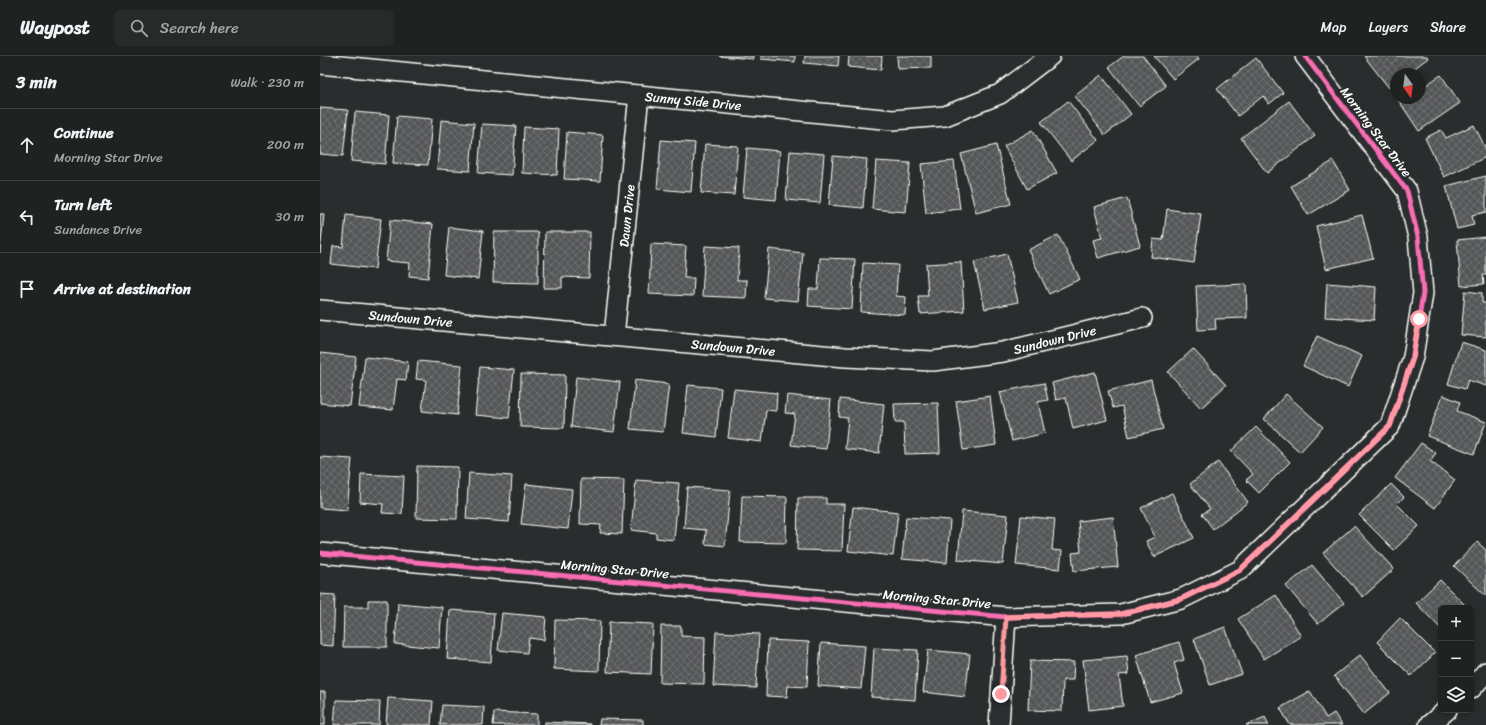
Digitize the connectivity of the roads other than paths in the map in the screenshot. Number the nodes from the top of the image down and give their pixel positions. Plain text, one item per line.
1 (1050, 56) edge
2 (1305, 56) edge
3 (320, 64) edge
4 (639, 95) junction
5 (320, 310) edge
6 (1142, 318) dead end
7 (614, 336) junction
8 (320, 553) edge
9 (1006, 617) junction
10 (1486, 672) edge
11 (1474, 686) edge
12 (1443, 713) edge
13 (999, 725) edge
14 (1429, 725) edge

1 - 4 street, Sunny Side Drive
2 - 9 street, Morning Star Drive
3 - 4 street, Sunny Side Drive
4 - 7 street, Dawn Drive
5 - 7 street, Sundown Drive
6 - 7 street, Sundown Drive
8 - 9 street, Morning Star Drive
9 - 13 street
10 - 11 street
12 - 14 street

